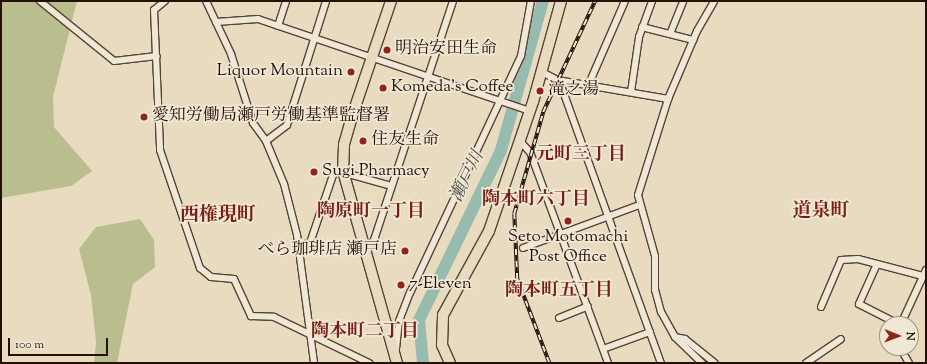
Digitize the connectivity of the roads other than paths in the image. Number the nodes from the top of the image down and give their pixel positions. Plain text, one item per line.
1 (40, 1) edge
2 (165, 1) edge
3 (206, 1) edge
4 (286, 1) edge
5 (326, 1) edge
6 (391, 1) edge
7 (453, 1) edge
8 (531, 1) edge
9 (561, 1) edge
10 (624, 1) edge
11 (652, 1) edge
12 (683, 1) edge
13 (714, 1) edge
14 (216, 22) junction
15 (278, 26) junction
16 (642, 28) junction
17 (670, 34) junction
18 (314, 38) junction
19 (693, 40) junction
20 (157, 56) junction
21 (371, 58) junction
22 (542, 72) junction
23 (428, 75) junction
24 (559, 80) junction
25 (588, 86) junction
26 (631, 92) junction
27 (668, 99) junction
28 (503, 100) junction
29 (527, 110) junction
30 (266, 141) junction
31 (520, 141) junction
32 (343, 171) junction
33 (391, 186) junction
34 (639, 206) junction
35 (606, 217) junction
36 (560, 234) junction
37 (299, 245) junction
38 (523, 248) dead end
39 (364, 256) junction
40 (877, 264) junction
41 (926, 270) edge
42 (923, 276) junction
43 (588, 306) junction
44 (821, 307) dead end
45 (882, 316) edge
46 (906, 316) edge
47 (559, 318) dead end
48 (650, 332) junction
49 (312, 336) junction
50 (675, 337) junction
51 (840, 339) dead end
52 (603, 349) junction
53 (396, 360) edge
54 (314, 363) edge
55 (369, 363) edge
56 (450, 363) edge
57 (608, 363) edge
58 (661, 363) edge
59 (702, 363) edge
60 (715, 363) edge
61 (806, 363) edge

1 - 20 street
2 - 20 street
3 - 14 street
4 - 15 street
5 - 18 street
6 - 21 highway
7 - 23 street
8 - 28 street
9 - 22 highway
10 - 25 street
11 - 16 street
12 - 17 street
13 - 19 street
14 - 15 street
14 - 30 street
15 - 18 street
16 - 17 street
16 - 26 street
17 - 19 street
18 - 21 street
18 - 30 street
19 - 27 street
20 - 49 street
21 - 23 street
21 - 32 highway
22 - 24 street
22 - 29 highway
23 - 28 street
23 - 33 street
24 - 25 street
24 - 35 street
25 - 26 street
26 - 27 street
27 - 34 street
28 - 29 street
28 - 53 street
29 - 31 highway
30 - 37 street
31 - 36 street
31 - 56 highway
32 - 33 street
32 - 37 street
32 - 39 highway
33 - 39 street
34 - 35 street
34 - 50 street
35 - 36 street
35 - 48 street
36 - 38 street
36 - 43 street
37 - 49 street
39 - 53 highway
40 - 42 street
40 - 44 street
40 - 45 street
41 - 42 street
42 - 46 street
43 - 47 street
43 - 52 street
48 - 52 street
48 - 58 street
49 - 54 street
49 - 55 street
50 - 59 street
50 - 60 street
51 - 61 street
52 - 57 street

